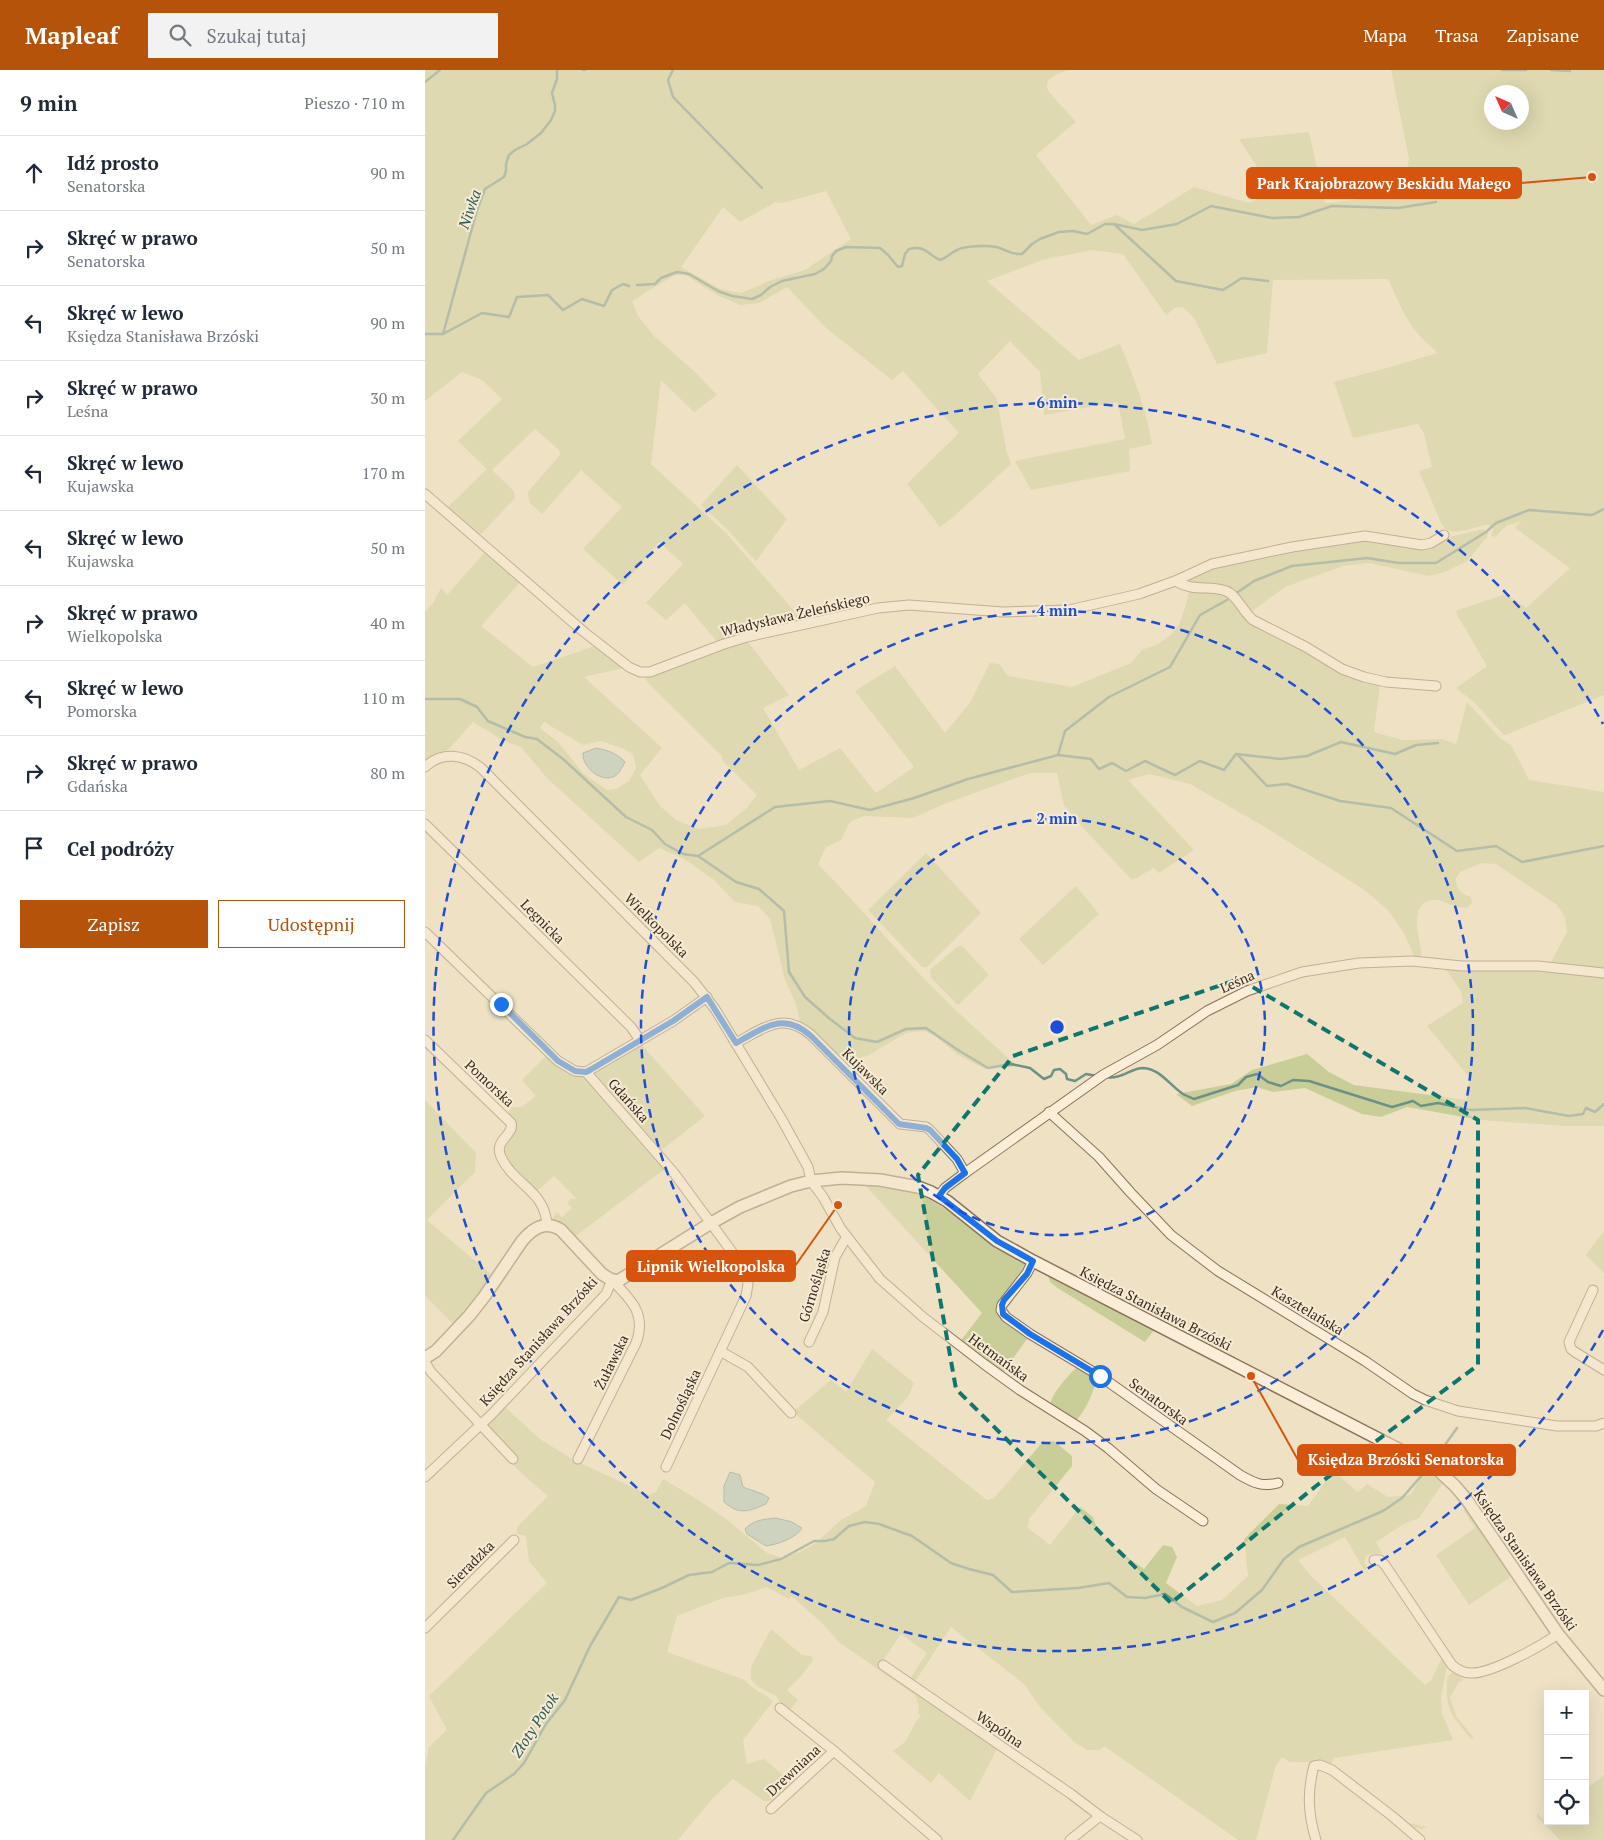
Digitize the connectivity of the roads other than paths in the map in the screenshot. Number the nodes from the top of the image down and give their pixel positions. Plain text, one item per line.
1 (425, 494) edge
2 (1444, 535) dead end
3 (1175, 581) junction
4 (1436, 686) dead end
5 (425, 767) edge
6 (425, 824) edge
7 (425, 932) edge
8 (1604, 973) edge
9 (707, 997) junction
10 (425, 1040) edge
11 (640, 1040) junction
12 (736, 1043) junction
13 (586, 1072) junction
14 (1049, 1112) junction
15 (965, 1173) junction
16 (811, 1181) junction
17 (939, 1196) junction
18 (711, 1223) junction
19 (547, 1225) junction
20 (846, 1238) junction
21 (1033, 1261) junction
22 (612, 1280) junction
23 (1593, 1290) dead end
24 (809, 1342) dead end
25 (720, 1351) junction
26 (425, 1360) edge
27 (1604, 1370) edge
28 (791, 1413) dead end
29 (1604, 1423) edge
30 (481, 1425) junction
31 (513, 1459) dead end
32 (578, 1459) dead end
33 (666, 1467) dead end
34 (425, 1477) edge
35 (1278, 1484) dead end
36 (1203, 1521) dead end
37 (514, 1540) dead end
38 (1374, 1560) dead end
39 (425, 1628) edge
40 (1558, 1634) junction
41 (883, 1665) dead end
42 (1604, 1690) edge
43 (780, 1708) dead end
44 (834, 1751) junction
45 (771, 1809) dead end
46 (1100, 1816) junction
47 (937, 1840) edge
48 (1070, 1840) edge
49 (1137, 1840) edge
50 (1316, 1840) edge
51 (1420, 1840) edge

1 - 3 street, Władysława Żeleńskiego
2 - 3 street, Władysława Żeleńskiego
3 - 4 street
5 - 9 street, Wielkopolska
6 - 11 street, Legnicka
7 - 13 street, Gdańska
8 - 14 street, Leśna
9 - 11 street
9 - 12 street, Wielkopolska
10 - 19 street, Pomorska
11 - 13 street
12 - 15 street, Kujawska
12 - 16 street, Wielkopolska
13 - 18 street, Gdańska
14 - 15 street, Leśna
14 - 29 street, Kasztelańska
15 - 17 street, Leśna
16 - 17 street, Księdza Stanisława Brzóski
16 - 18 street, Księdza Stanisława Brzóski
16 - 20 street, Hetmańska
17 - 21 street, Księdza Stanisława Brzóski
18 - 22 street, Księdza Stanisława Brzóski
18 - 25 street, Dolnośląska
19 - 22 street, Księdza Stanisława Brzóski
19 - 26 street, Księdza Stanisława Brzóski
20 - 24 street, Górnośląska
20 - 36 street, Hetmańska
21 - 35 street, Senatorska
21 - 40 street, Księdza Stanisława Brzóski
22 - 30 street, Księdza Stanisława Brzóski
22 - 32 street, Żuławska
23 - 27 street
25 - 28 street
25 - 33 street, Dolnośląska
26 - 30 street, Księdza Stanisława Brzóski
30 - 31 street
30 - 34 street
37 - 39 street, Sieradzka
38 - 40 street
40 - 42 street, Księdza Stanisława Brzóski
41 - 46 street, Wspólna
43 - 44 street
44 - 45 street, Drewniana
44 - 47 street
46 - 48 street
46 - 49 street, Wspólna
50 - 51 street

